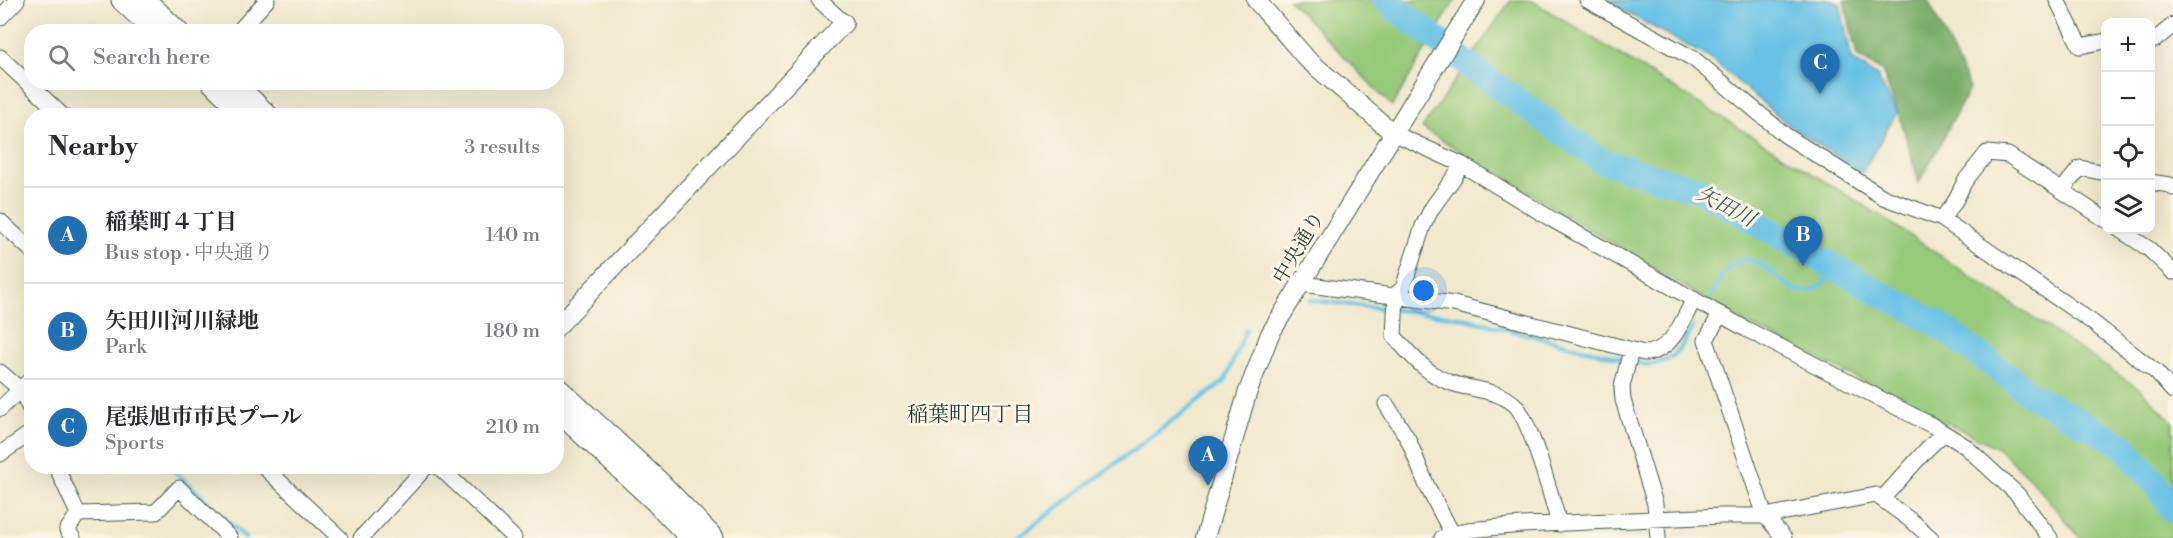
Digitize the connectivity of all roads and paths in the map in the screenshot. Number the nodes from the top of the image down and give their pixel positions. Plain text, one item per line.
1 (17, 0) edge
2 (122, 0) edge
3 (145, 0) edge
4 (267, 0) edge
5 (819, 0) edge
6 (1256, 0) edge
7 (1476, 0) edge
8 (1587, 0) edge
9 (2057, 0) edge
10 (0, 18) edge
11 (844, 23) joint
12 (148, 24) edge
13 (170, 24) edge
14 (245, 24) edge
15 (2173, 25) edge
16 (2155, 40) edge
17 (2101, 42) edge
18 (0, 57) edge
19 (24, 79) edge
20 (35, 90) edge
21 (220, 90) edge
22 (241, 90) edge
23 (54, 108) edge
24 (238, 108) edge
25 (260, 108) edge
26 (1397, 127) junction
27 (1461, 164) junction
28 (2101, 172) edge
29 (2155, 183) edge
30 (2173, 188) edge
31 (2061, 190) junction
32 (2101, 217) edge
33 (1942, 219) junction
34 (0, 221) edge
35 (2126, 234) edge
36 (24, 244) edge
37 (2173, 272) edge
38 (1302, 284) junction
39 (1694, 299) junction
40 (1395, 302) junction
41 (1720, 314) junction
42 (564, 320) edge
43 (1629, 358) junction
44 (0, 372) edge
45 (24, 387) edge
46 (21, 390) junction
47 (2173, 391) edge
48 (564, 394) edge
49 (24, 396) edge
50 (1386, 404) dead end
51 (0, 409) edge
52 (564, 416) edge
53 (1944, 433) junction
54 (24, 438) edge
55 (0, 454) edge
56 (60, 474) edge
57 (272, 474) edge
58 (421, 474) edge
59 (446, 474) edge
60 (1882, 499) junction
61 (78, 514) junction
62 (1765, 516) junction
63 (1657, 519) junction
64 (1558, 524) junction
65 (1499, 532) edge
66 (1448, 536) edge
67 (73, 538) edge
68 (230, 538) edge
69 (340, 538) edge
70 (361, 538) edge
71 (514, 538) edge
72 (691, 538) edge
73 (713, 538) edge
74 (1205, 538) edge
75 (1658, 538) edge
76 (1784, 538) edge
77 (1931, 538) edge
78 (2049, 538) edge

1 - 10 street
2 - 12 main road
3 - 13 main road
4 - 14 street
5 - 11 street
6 - 26 street
7 - 26 street, 中央通り
8 - 33 street
9 - 17 street
11 - 42 street
15 - 16 street
18 - 19 street
20 - 23 street
21 - 24 main road
22 - 25 main road
26 - 27 street
26 - 38 street, 中央通り
27 - 39 street
27 - 40 street
28 - 31 street
29 - 30 street
31 - 32 street
31 - 33 street
33 - 47 street
34 - 36 street
35 - 37 street
38 - 40 street
38 - 74 street, 中央通り
39 - 41 street
39 - 43 street
40 - 43 street
40 - 64 street
41 - 53 street
41 - 62 street
43 - 63 street
44 - 46 street
45 - 46 street
46 - 49 street
46 - 51 street
48 - 73 main road
50 - 66 street
52 - 72 main road
53 - 60 street
53 - 78 street
54 - 55 street
56 - 61 street
57 - 69 street
58 - 70 street
59 - 71 street
60 - 62 street
60 - 77 street
61 - 67 street
61 - 68 street
62 - 63 street
62 - 76 street
63 - 64 street
63 - 75 street
64 - 65 street
65 - 66 street

